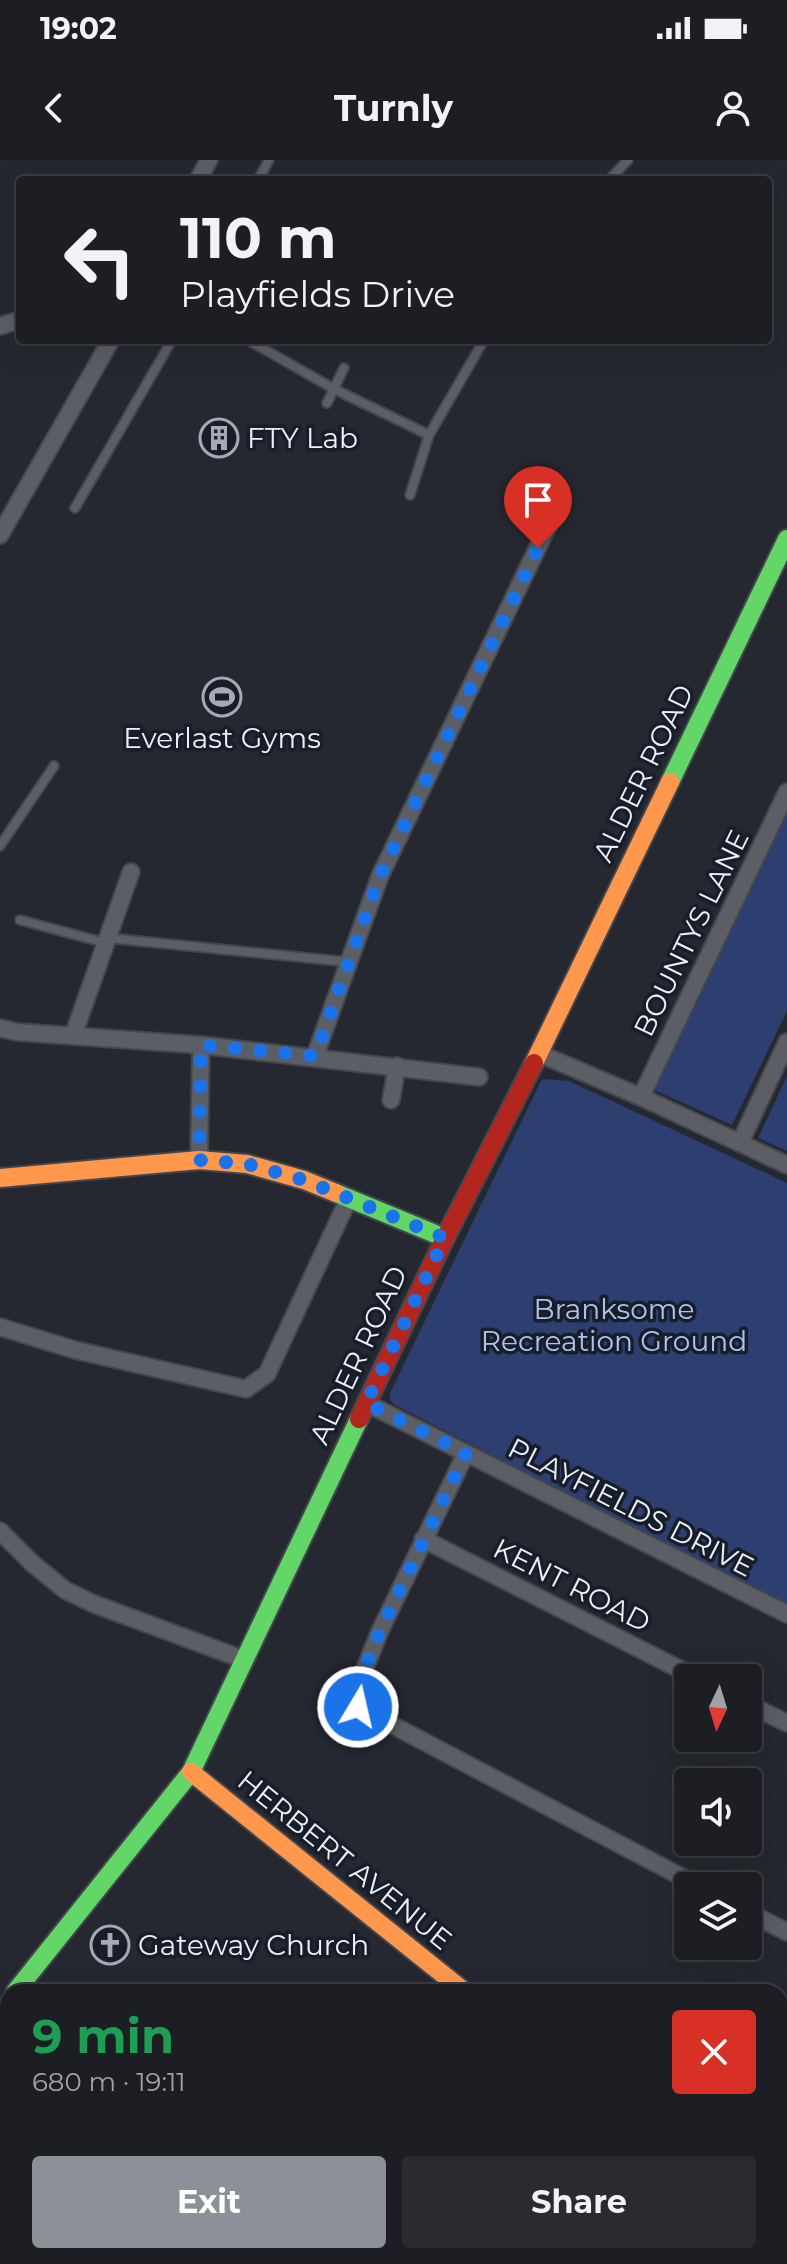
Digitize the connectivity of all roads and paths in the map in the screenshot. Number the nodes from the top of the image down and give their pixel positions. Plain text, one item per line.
1 (628, 160) edge
2 (613, 176) edge
3 (109, 344) edge
4 (170, 344) edge
5 (255, 344) edge
6 (478, 344) edge
7 (344, 368) dead end
8 (334, 389) junction
9 (327, 403) dead end
10 (429, 435) junction
11 (410, 495) dead end
12 (75, 508) dead end
13 (549, 524) dead end
14 (0, 535) edge
15 (787, 539) edge
16 (783, 559) edge
17 (54, 766) dead end
18 (787, 792) edge
19 (0, 846) edge
20 (131, 872) dead end
21 (20, 920) dead end
22 (107, 940) junction
23 (349, 962) junction
24 (0, 1028) edge
25 (73, 1036) junction
26 (787, 1042) edge
27 (201, 1045) junction
28 (538, 1053) junction
29 (315, 1056) junction
30 (397, 1066) junction
31 (479, 1077) dead end
32 (641, 1097) junction
33 (391, 1100) dead end
34 (740, 1143) junction
35 (199, 1160) junction
36 (787, 1165) edge
37 (0, 1178) edge
38 (349, 1198) junction
39 (445, 1238) junction
40 (0, 1327) edge
41 (366, 1403) junction
42 (466, 1453) junction
43 (0, 1531) edge
44 (423, 1539) junction
45 (787, 1614) edge
46 (245, 1660) junction
47 (674, 1666) edge
48 (762, 1711) edge
49 (787, 1723) edge
50 (191, 1772) junction
51 (674, 1873) edge
52 (762, 1919) edge
53 (787, 1932) edge
54 (22, 1984) edge
55 (455, 1984) edge

1 - 2 lane
3 - 14 street
4 - 12 lane
5 - 8 lane
6 - 10 lane
7 - 8 lane
8 - 9 lane
8 - 10 lane
10 - 11 lane
13 - 23 street
15 - 16 main road, ALDER ROAD
16 - 28 main road, ALDER ROAD
17 - 19 lane
18 - 32 street, BOUNTYS LANE
20 - 22 street
21 - 22 lane
22 - 23 lane
22 - 25 street
23 - 29 street
24 - 25 street
25 - 27 street
26 - 34 street
27 - 29 street
27 - 35 street
28 - 32 street
28 - 39 main road, ALDER ROAD
29 - 30 street
30 - 31 street
30 - 33 street
32 - 34 street
34 - 36 street
35 - 37 main road
35 - 38 main road
38 - 39 main road
38 - 40 street
39 - 41 main road, ALDER ROAD
41 - 42 street, PLAYFIELDS DRIVE
41 - 46 main road, ALDER ROAD
42 - 44 street
42 - 45 street, PLAYFIELDS DRIVE
43 - 46 street
44 - 47 street, KENT ROAD
44 - 51 street
46 - 50 main road, ALDER ROAD
48 - 49 street
50 - 54 main road, ALDER ROAD
50 - 55 main road, HERBERT AVENUE
52 - 53 street

